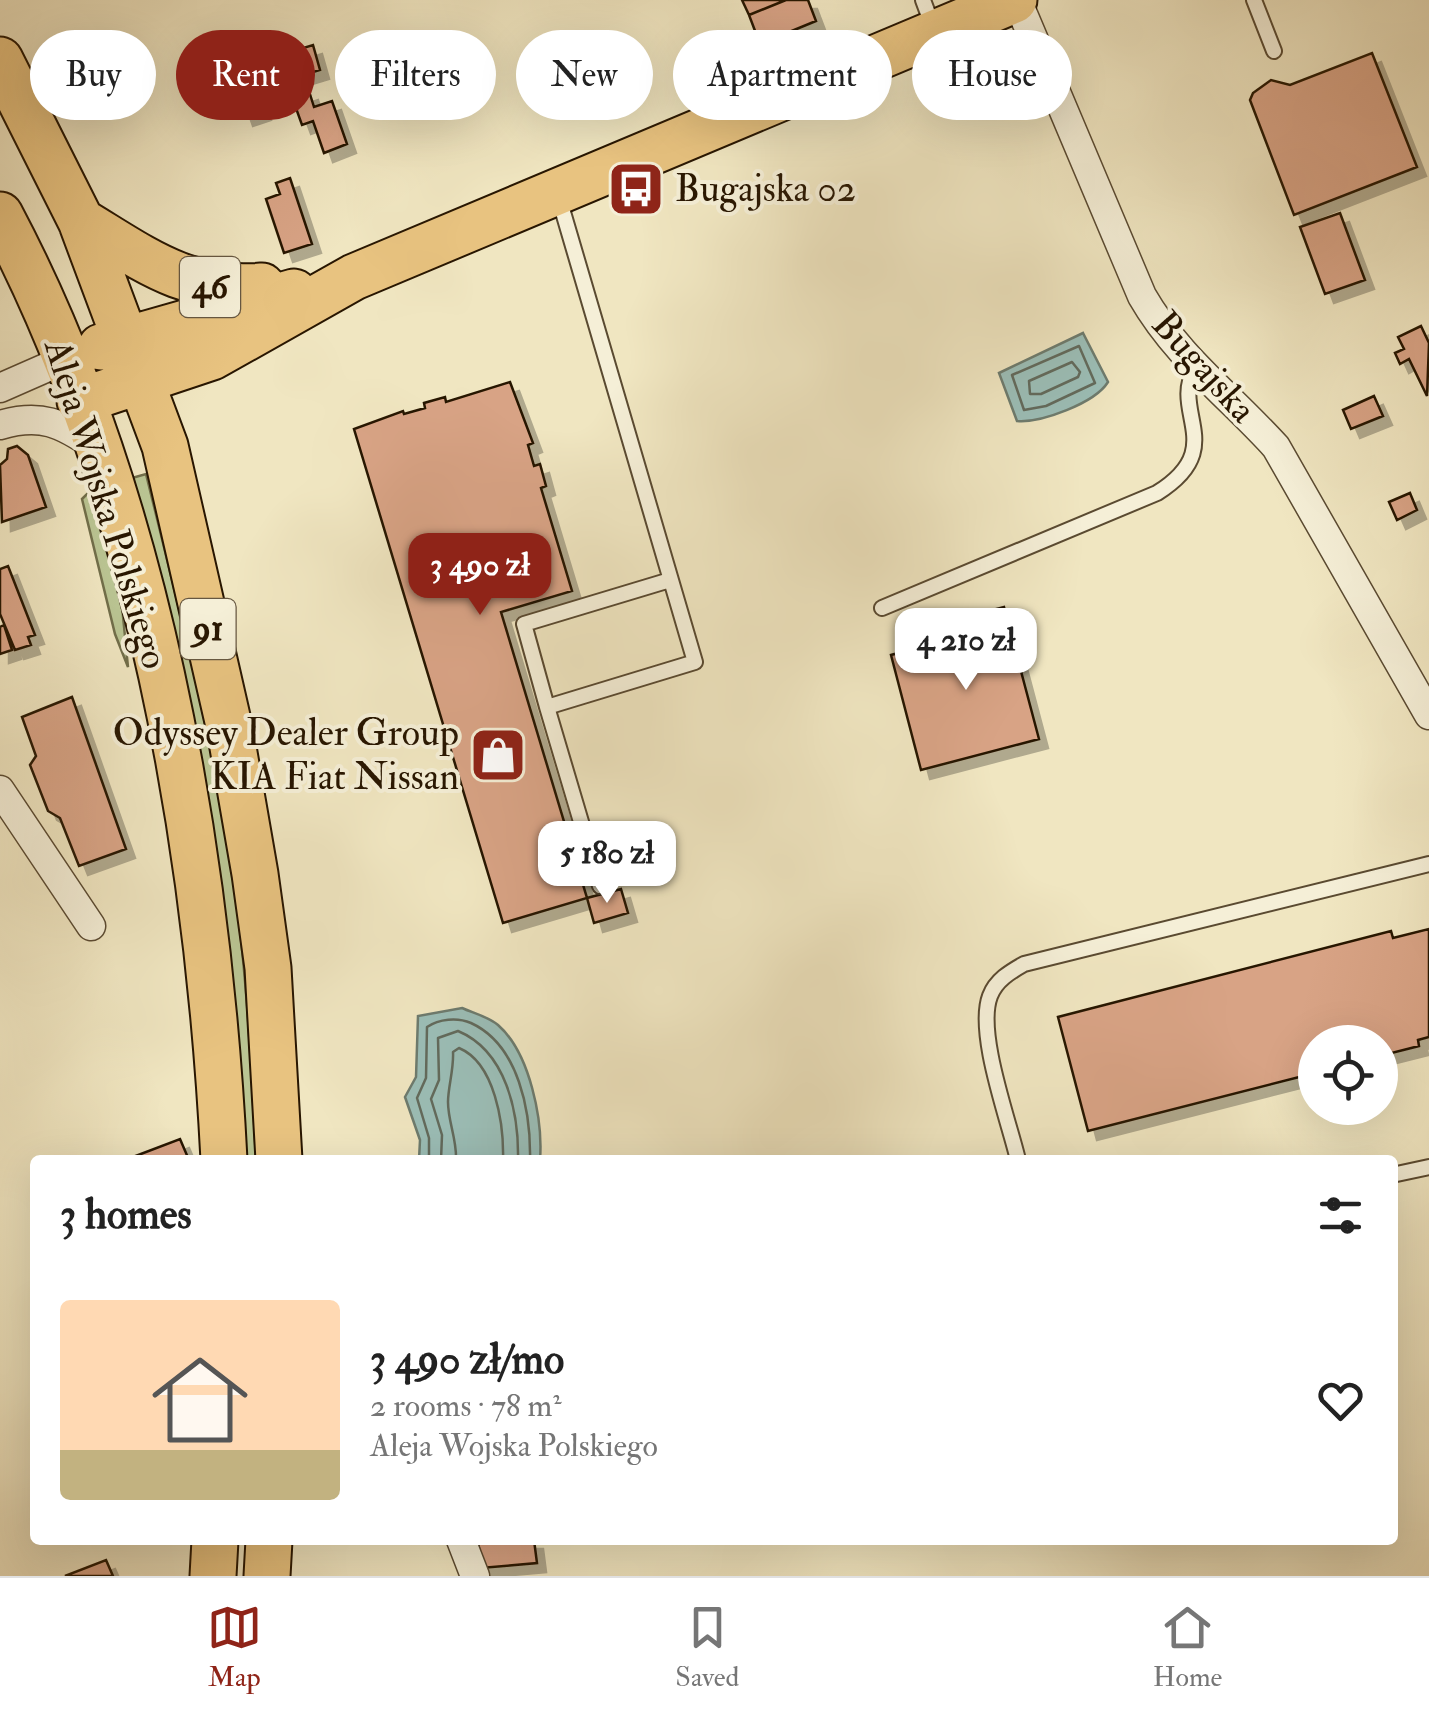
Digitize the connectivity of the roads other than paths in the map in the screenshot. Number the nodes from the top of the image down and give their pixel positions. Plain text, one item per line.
1 (1016, 0) edge
2 (1254, 0) edge
3 (929, 16) edge
4 (1274, 51) dead end
5 (0, 60) edge
6 (557, 190) junction
7 (0, 215) edge
8 (81, 222) junction
9 (354, 277) junction
10 (127, 338) junction
11 (66, 359) junction
12 (1195, 369) junction
13 (143, 380) junction
14 (0, 388) edge
15 (80, 401) junction
16 (0, 426) edge
17 (95, 446) junction
18 (670, 580) junction
19 (882, 608) dead end
20 (547, 707) junction
21 (1429, 715) edge
22 (0, 790) edge
23 (1429, 864) edge
24 (600, 886) dead end
25 (91, 926) dead end
26 (224, 1155) edge
27 (279, 1155) edge
28 (1017, 1155) edge
29 (1429, 1168) edge
30 (1398, 1174) edge
31 (215, 1545) edge
32 (269, 1545) edge
33 (463, 1545) edge
34 (213, 1576) edge
35 (266, 1576) edge
36 (475, 1576) edge

1 - 3 main road, Bugajska / 46
1 - 12 street, Bugajska
2 - 4 lane
3 - 6 main road, Bugajska / 46
5 - 8 main road, Aleja Wojska Polskiego
6 - 9 main road, Bugajska / 46
6 - 18 lane
7 - 11 main road, Aleja Wojska Polskiego
8 - 9 main road, 46
8 - 10 main road, Aleja Wojska Polskiego / 91
9 - 10 main road, Bugajska
9 - 13 main road, Bugajska / 46
10 - 11 main road, Bugajska
10 - 13 main road, Aleja Wojska Polskiego / 91
11 - 14 street
11 - 15 main road, Aleja Wojska Polskiego / 91
12 - 19 lane
12 - 21 street, Bugajska
13 - 15 main road, Bugajska / 46
13 - 27 main road, Aleja Wojska Polskiego / 91
15 - 17 main road, Aleja Wojska Polskiego / 91
16 - 17 street
17 - 26 main road, Aleja Wojska Polskiego / 91
18 - 20 lane
18 - 20 lane
20 - 24 lane
22 - 25 street
23 - 28 lane
29 - 30 lane
31 - 34 main road
32 - 35 main road
33 - 36 street

